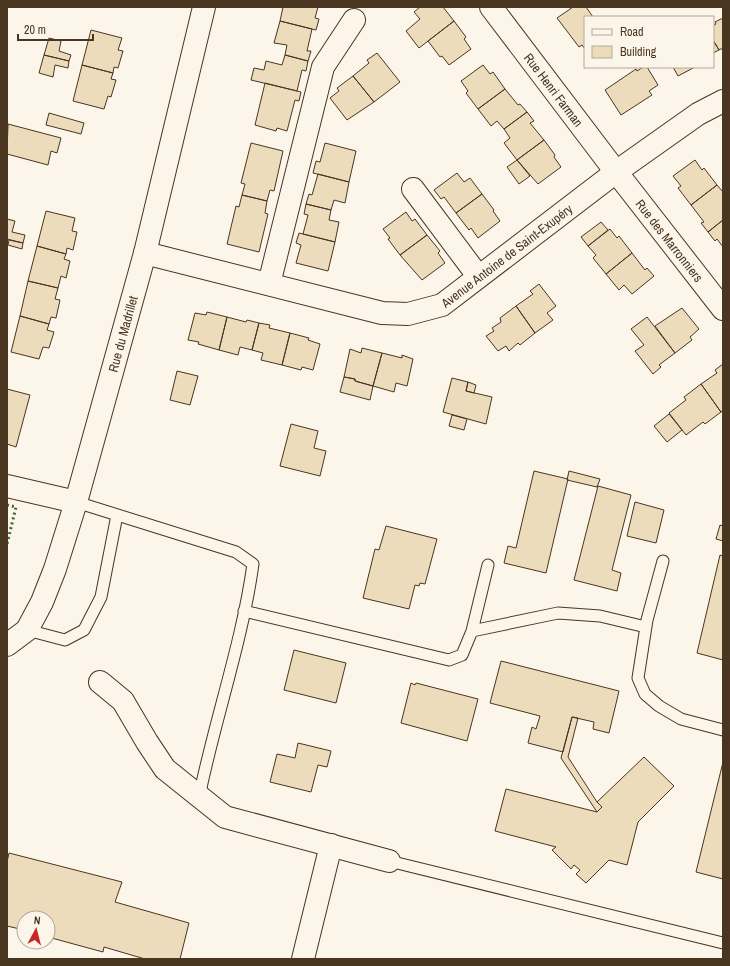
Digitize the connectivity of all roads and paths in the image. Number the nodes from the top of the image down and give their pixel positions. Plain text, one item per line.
1 (204, 7) edge
2 (491, 7) edge
3 (354, 20) dead end
4 (723, 101) edge
5 (616, 172) junction
6 (413, 189) dead end
7 (145, 253) junction
8 (478, 276) junction
9 (269, 284) junction
10 (723, 309) edge
11 (7, 486) edge
12 (76, 502) junction
13 (117, 516) junction
14 (663, 560) dead end
15 (488, 565) dead end
16 (244, 611) junction
17 (646, 627) junction
18 (27, 630) junction
19 (472, 631) junction
20 (7, 645) edge
21 (100, 682) dead end
22 (723, 730) edge
23 (199, 796) junction
24 (331, 845) junction
25 (390, 861) joint
26 (723, 944) edge
27 (303, 959) edge

1 - 7 street, Rue du Madrillet
2 - 5 street, Rue Henri Farman
3 - 9 street
4 - 5 street, Avenue Antoine de Saint-Exupéry
5 - 8 street, Avenue Antoine de Saint-Exupéry
5 - 10 street, Rue des Marronniers
6 - 8 street
7 - 9 street, Avenue Antoine de Saint-Exupéry
7 - 12 street, Rue du Madrillet
8 - 9 street, Avenue Antoine de Saint-Exupéry
11 - 12 street
12 - 13 lane
12 - 18 street, Rue du Madrillet
13 - 16 lane
13 - 18 lane
14 - 17 lane
15 - 19 lane
16 - 19 lane
16 - 23 lane
17 - 19 lane
17 - 22 lane
18 - 20 street, Rue du Madrillet
21 - 23 street
23 - 24 street
24 - 25 street
24 - 27 street
25 - 26 lane

